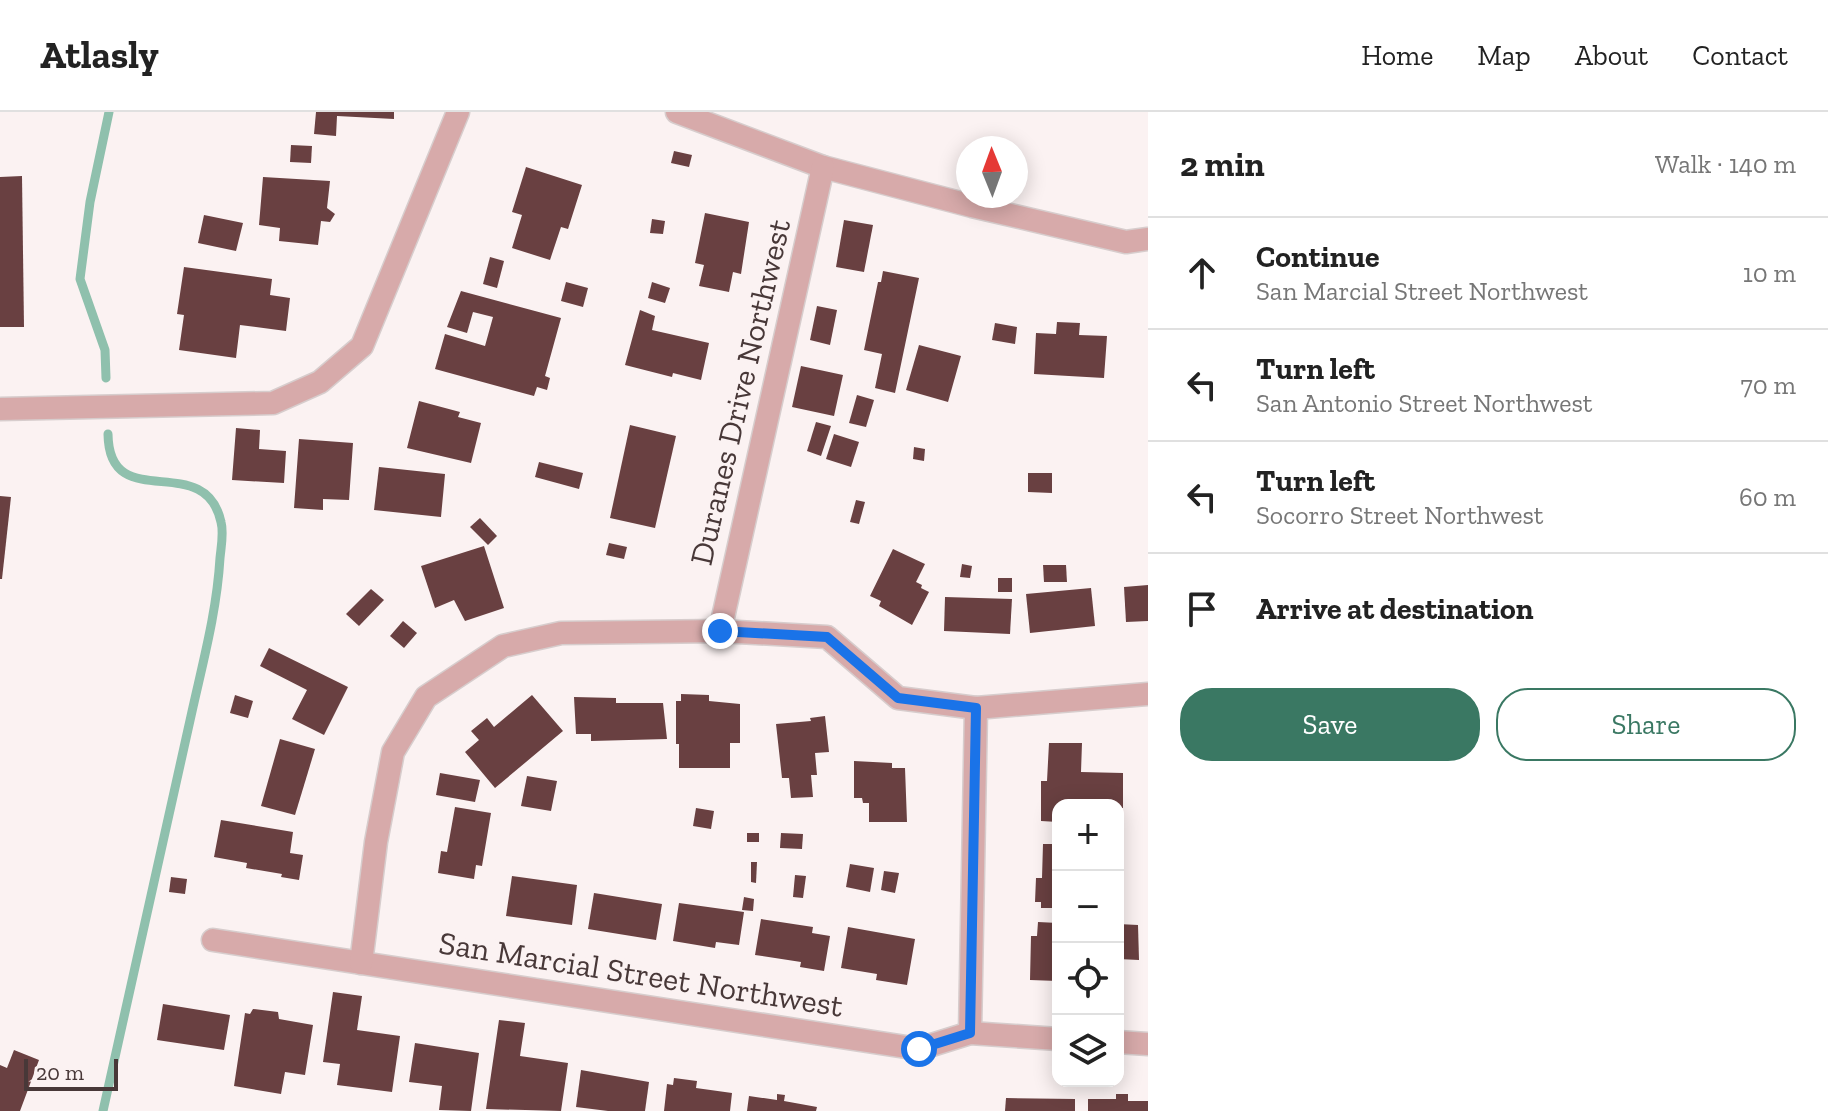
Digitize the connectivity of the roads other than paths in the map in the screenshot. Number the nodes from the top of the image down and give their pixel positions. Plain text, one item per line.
1 (458, 112) edge
2 (677, 112) edge
3 (823, 167) junction
4 (1148, 239) edge
5 (0, 409) edge
6 (720, 631) junction
7 (1148, 694) edge
8 (976, 708) junction
9 (213, 940) dead end
10 (361, 963) junction
11 (970, 1033) junction
12 (1052, 1039) edge
13 (1124, 1042) edge
14 (1148, 1044) edge

1 - 5 street
2 - 3 street
3 - 4 street
3 - 6 street, Duranes Drive Northwest
6 - 8 street
6 - 10 street
7 - 8 street
8 - 11 street
9 - 10 street, San Marcial Street Northwest
10 - 11 street, San Marcial Street Northwest
11 - 12 street, San Marcial Street Northwest
13 - 14 street

